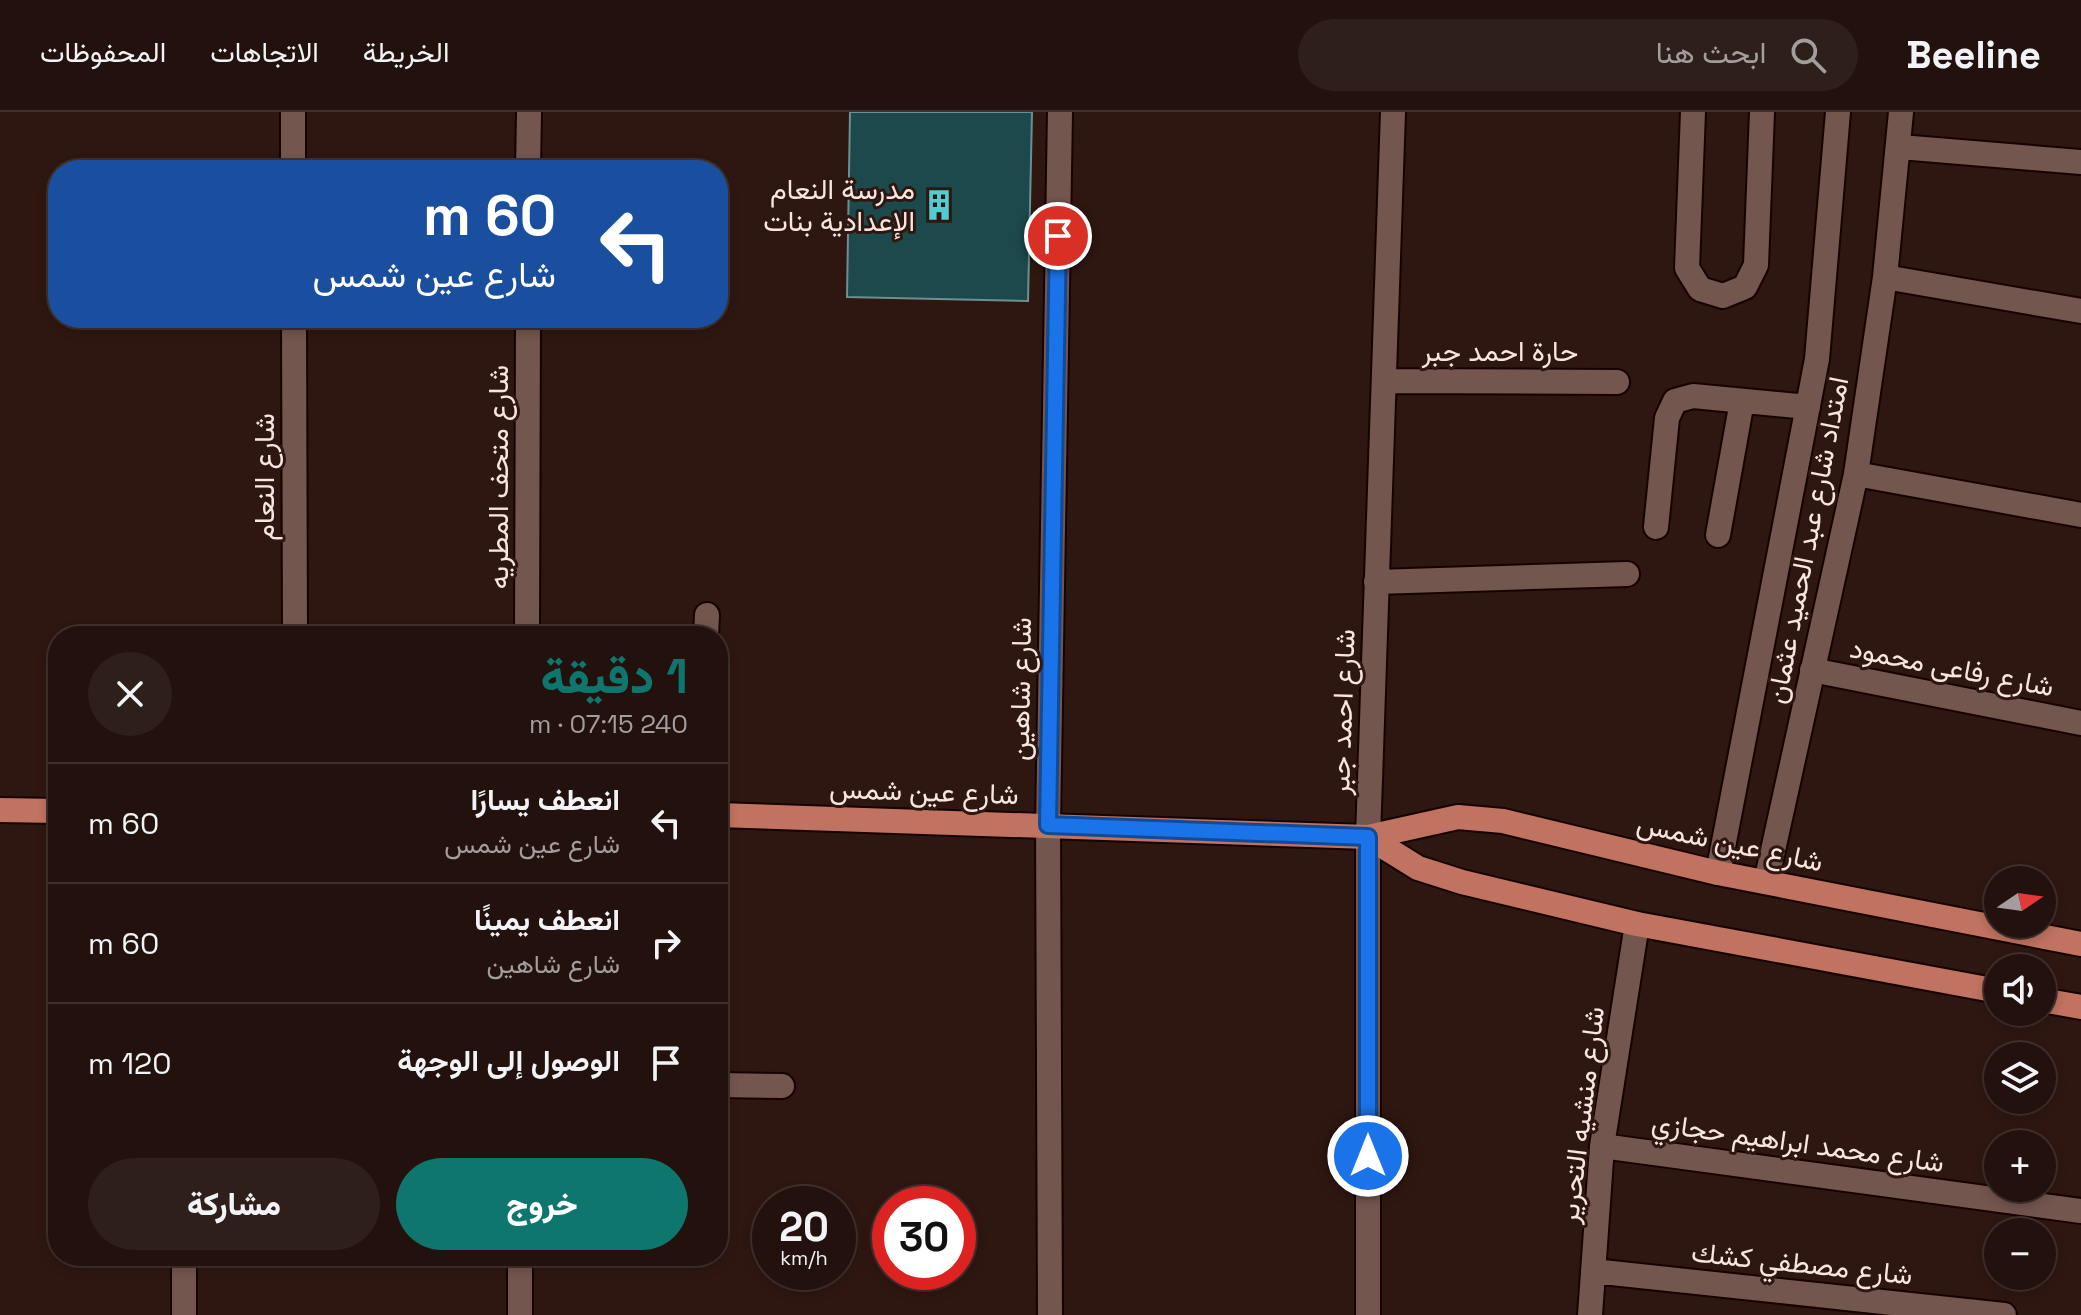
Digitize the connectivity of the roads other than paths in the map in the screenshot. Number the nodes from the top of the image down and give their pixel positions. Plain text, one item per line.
1 (293, 112) edge
2 (529, 112) edge
3 (1060, 112) edge
4 (1393, 112) edge
5 (1693, 112) edge
6 (1762, 112) edge
7 (1838, 112) edge
8 (1901, 112) edge
9 (1900, 147) junction
10 (293, 160) edge
11 (528, 160) edge
12 (2081, 162) edge
13 (1885, 277) junction
14 (2081, 311) edge
15 (294, 328) edge
16 (528, 328) edge
17 (1384, 381) junction
18 (1617, 382) dead end
19 (1742, 401) junction
20 (1808, 407) junction
21 (1856, 474) junction
22 (2081, 515) edge
23 (1656, 527) dead end
24 (1718, 535) dead end
25 (1627, 574) dead end
26 (1376, 582) junction
27 (295, 626) edge
28 (527, 626) edge
29 (1812, 670) junction
30 (2081, 723) edge
31 (0, 810) edge
32 (48, 811) edge
33 (728, 815) edge
34 (1048, 825) junction
35 (1368, 837) junction
36 (1718, 873) junction
37 (1766, 882) junction
38 (1637, 924) junction
39 (2081, 944) edge
40 (1984, 988) edge
41 (2056, 1003) edge
42 (2081, 1007) edge
43 (728, 1085) edge
44 (782, 1086) dead end
45 (1602, 1146) junction
46 (2081, 1211) edge
47 (184, 1266) edge
48 (520, 1266) edge
49 (1593, 1271) junction
50 (184, 1315) edge
51 (520, 1315) edge
52 (1050, 1315) edge
53 (1368, 1315) edge
54 (1590, 1315) edge
55 (2004, 1315) edge

1 - 10 street
2 - 11 street
3 - 34 street, شارع شاهين
4 - 17 street, شارع احمد جبر
5 - 6 street
7 - 20 street
8 - 9 street, امتداد شارع عبد الحميد عثمان
9 - 12 street
9 - 13 street, امتداد شارع عبد الحميد عثمان
13 - 14 street
13 - 21 street, امتداد شارع عبد الحميد عثمان
15 - 27 street, شارع النعام
16 - 28 street, شارع متحف المطريه
17 - 18 street, حارة احمد جبر
17 - 26 street, شارع احمد جبر
19 - 20 street
19 - 23 street
19 - 24 street
20 - 36 street
21 - 22 street
21 - 29 street, امتداد شارع عبد الحميد عثمان
25 - 26 street
26 - 35 street, شارع احمد جبر
29 - 30 street, شارع رفاعى محمود
29 - 37 street, امتداد شارع عبد الحميد عثمان
31 - 32 main road
33 - 34 main road, شارع عين شمس
34 - 35 main road, شارع عين شمس
34 - 52 street, شارع شاهين
35 - 36 main road, شارع عين شمس
35 - 38 main road, شارع عين شمس
35 - 53 street, شارع احمد جبر
36 - 37 main road, شارع عين شمس
37 - 39 main road, شارع عين شمس
38 - 40 main road, شارع عين شمس
38 - 45 street, شارع منشيه التحرير
41 - 42 main road
43 - 44 street
45 - 46 street, شارع محمد ابراهيم حجازي
45 - 49 street, شارع منشيه التحرير
47 - 50 street
48 - 51 street
49 - 54 street, شارع منشيه التحرير
49 - 55 street, شارع مصطفي كشك

